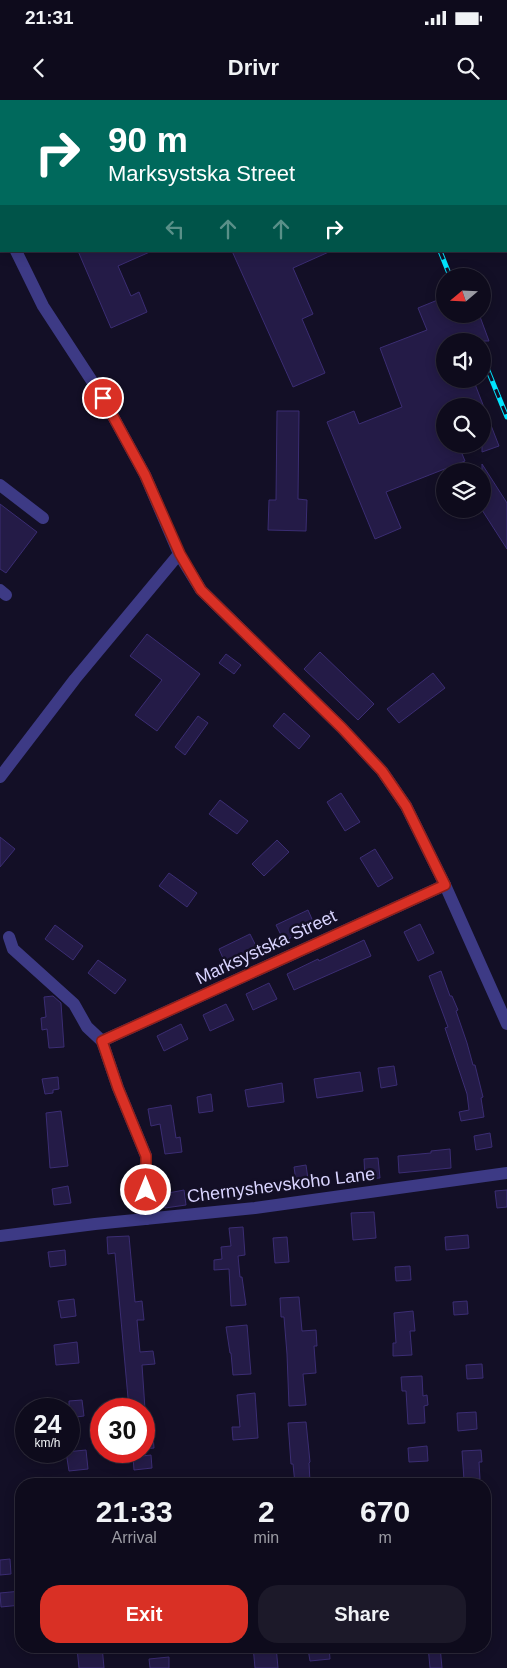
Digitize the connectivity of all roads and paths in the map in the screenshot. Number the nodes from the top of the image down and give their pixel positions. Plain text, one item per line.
1 (16, 252) edge
2 (0, 485) edge
3 (43, 518) dead end
4 (180, 554) junction
5 (0, 777) edge
6 (445, 885) junction
7 (8, 937) dead end
8 (507, 1024) edge
9 (102, 1041) junction
10 (507, 1172) edge
11 (146, 1219) junction
12 (0, 1236) edge

1 - 4 street
2 - 3 street
4 - 5 street
4 - 6 street
6 - 8 street
6 - 9 street, Marksystska Street
7 - 9 street
9 - 11 street
10 - 11 street, Chernyshevskoho Lane
11 - 12 street, Chernyshevskoho Lane

